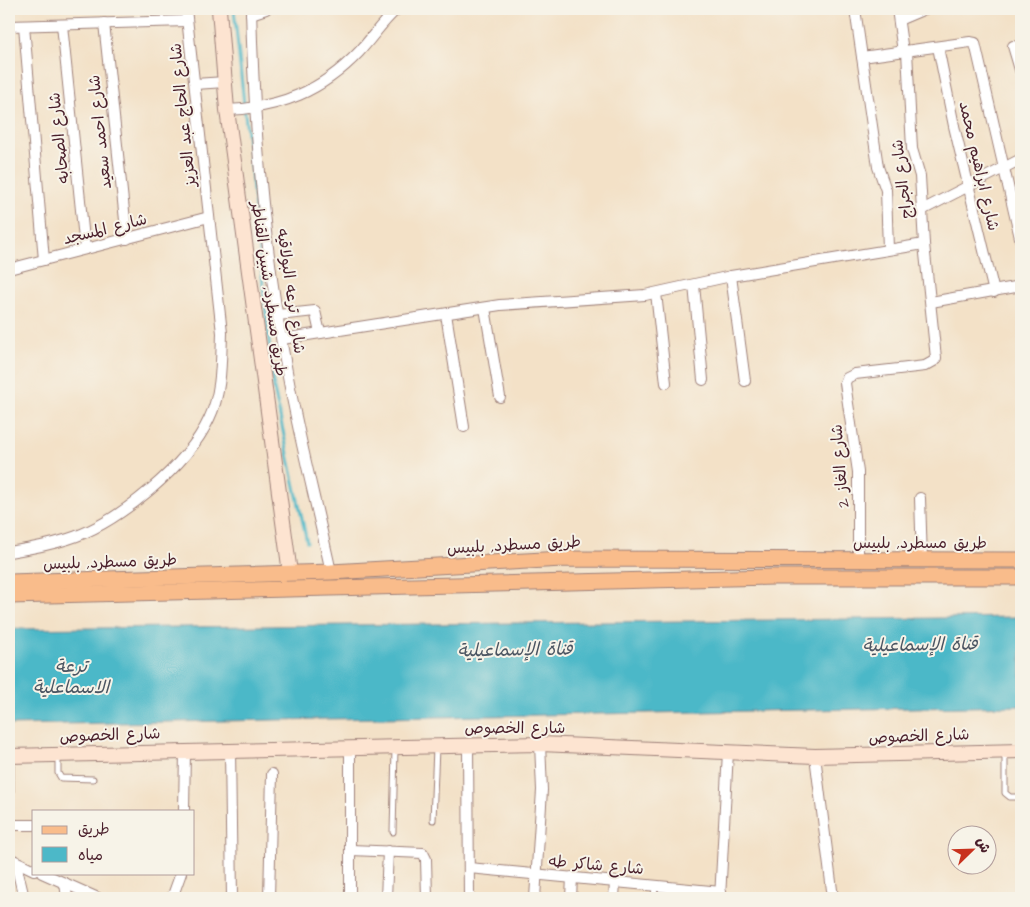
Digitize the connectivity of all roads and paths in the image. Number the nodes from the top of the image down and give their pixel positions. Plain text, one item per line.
1 (186, 9) edge
2 (219, 9) edge
3 (266, 9) edge
4 (397, 9) edge
5 (855, 9) edge
6 (897, 9) edge
7 (925, 9) edge
8 (251, 11) edge
9 (899, 20) junction
10 (188, 21) junction
11 (104, 23) junction
12 (62, 25) junction
13 (9, 26) edge
14 (24, 26) junction
15 (938, 46) junction
16 (1014, 46) dead end
17 (905, 52) junction
18 (862, 57) junction
19 (1021, 73) edge
20 (225, 82) junction
21 (195, 84) junction
22 (254, 109) junction
23 (228, 110) junction
24 (1021, 159) edge
25 (1004, 168) junction
26 (968, 186) junction
27 (922, 210) junction
28 (209, 217) junction
29 (126, 238) junction
30 (1021, 242) edge
31 (924, 244) junction
32 (86, 249) junction
33 (888, 249) junction
34 (44, 260) junction
35 (9, 269) edge
36 (731, 276) junction
37 (694, 284) junction
38 (1021, 286) edge
39 (656, 292) junction
40 (994, 292) junction
41 (931, 302) junction
42 (486, 308) junction
43 (446, 314) junction
44 (278, 315) junction
45 (320, 333) junction
46 (282, 339) junction
47 (855, 374) joint
48 (703, 380) dead end
49 (744, 381) dead end
50 (666, 383) dead end
51 (500, 397) dead end
52 (464, 427) dead end
53 (920, 498) dead end
54 (9, 552) edge
55 (858, 560) junction
56 (922, 560) junction
57 (1021, 560) edge
58 (331, 572) junction
59 (290, 573) junction
60 (1021, 577) edge
61 (9, 582) edge
62 (9, 596) edge
63 (540, 744) junction
64 (436, 745) junction
65 (468, 745) junction
66 (395, 746) junction
67 (350, 747) junction
68 (230, 749) junction
69 (1021, 750) edge
70 (185, 751) junction
71 (1005, 751) junction
72 (728, 752) junction
73 (58, 754) junction
74 (10, 756) edge
75 (815, 756) junction
76 (272, 774) dead end
77 (93, 779) dead end
78 (10, 795) dead end
79 (1021, 797) edge
80 (184, 810) edge
81 (433, 820) dead end
82 (9, 825) edge
83 (32, 825) edge
84 (393, 832) dead end
85 (352, 850) junction
86 (388, 851) junction
87 (14, 863) edge
88 (469, 868) junction
89 (32, 869) edge
90 (44, 874) edge
91 (181, 874) edge
92 (536, 874) junction
93 (572, 877) junction
94 (615, 882) junction
95 (65, 883) junction
96 (655, 886) junction
97 (684, 893) edge
98 (721, 895) edge
99 (24, 898) edge
100 (67, 898) edge
101 (98, 898) edge
102 (172, 898) edge
103 (232, 898) edge
104 (269, 898) edge
105 (350, 898) edge
106 (386, 898) edge
107 (427, 898) edge
108 (469, 898) edge
109 (535, 898) edge
110 (572, 898) edge
111 (614, 898) edge
112 (654, 898) edge
113 (833, 898) edge

1 - 10 street, شارع الحاج عبد العزيز
2 - 20 main road, طريق مسطرد, شبين القناطر
3 - 8 street
4 - 22 street
5 - 18 street
6 - 9 street, شارع الجراج
7 - 9 street
8 - 22 street, شارع ترعه البولاقيه
9 - 17 street, شارع الجراج
10 - 11 street
10 - 21 street, شارع الحاج عبد العزيز
11 - 12 street
11 - 29 street, شارع احمد سعيد
12 - 14 street
12 - 32 street, شارع الصحابه
13 - 14 street
14 - 34 street
15 - 17 street
15 - 25 street
15 - 26 street, شارع ابراهيم محمد
16 - 19 street
17 - 18 street
17 - 27 street, شارع الجراج
18 - 33 street
20 - 21 street
20 - 23 main road, طريق مسطرد, شبين القناطر
21 - 28 street, شارع الحاج عبد العزيز
22 - 23 street
22 - 44 street, شارع ترعه البولاقيه
23 - 59 main road, طريق مسطرد, شبين القناطر
24 - 25 street
25 - 26 street
25 - 30 street
26 - 27 street
26 - 40 street, شارع ابراهيم محمد
27 - 31 street, شارع الجراج
28 - 29 street, شارع المسجد
28 - 54 street, شارع الحاج عبد العزيز
29 - 32 street, شارع المسجد
31 - 33 street
31 - 41 street, شارع الجراج
32 - 34 street, شارع المسجد
33 - 36 street
34 - 35 street, شارع المسجد
36 - 37 street
36 - 49 street
37 - 39 street
37 - 48 street
38 - 40 street
39 - 42 street
39 - 50 street
40 - 41 street
41 - 47 street, شارع الجراج
42 - 43 street
42 - 51 street
43 - 45 street
43 - 52 street
44 - 45 street
44 - 46 street, شارع ترعه البولاقيه
45 - 46 street
46 - 58 street, شارع ترعه البولاقيه
47 - 55 street, شارع الغاز 2
53 - 56 street
55 - 56 main road, طريق مسطرد, بلبيس
55 - 58 main road, طريق مسطرد, بلبيس
56 - 57 main road, طريق مسطرد, بلبيس
58 - 59 main road, طريق مسطرد, بلبيس
59 - 61 main road, طريق مسطرد, بلبيس
60 - 62 main road, طريق مسطرد, بلبيس
63 - 65 main road, شارع الخصوص
63 - 72 main road, شارع الخصوص
63 - 92 street
64 - 65 main road, شارع الخصوص
64 - 66 main road, شارع الخصوص
64 - 81 lane
65 - 88 street
66 - 67 main road, شارع الخصوص
66 - 84 lane
67 - 68 main road, شارع الخصوص
67 - 85 street
68 - 70 main road, شارع الخصوص
68 - 103 street
69 - 71 main road, شارع الخصوص
70 - 73 main road, شارع الخصوص
70 - 80 street
71 - 75 main road, شارع الخصوص
71 - 79 lane
72 - 75 main road, شارع الخصوص
72 - 98 street
73 - 74 main road, شارع الخصوص
73 - 77 lane
74 - 78 lane
75 - 113 street
76 - 104 street
82 - 83 street
85 - 86 street
85 - 105 street
86 - 106 street
86 - 107 street
87 - 89 street
87 - 99 street
88 - 92 street, شارع شاكر طه
88 - 108 street
90 - 95 street
91 - 102 street
92 - 93 street, شارع شاكر طه
92 - 109 street
93 - 94 street, شارع شاكر طه
93 - 110 street
94 - 96 street, شارع شاكر طه
94 - 111 street
95 - 100 street
95 - 101 street
96 - 97 street, شارع شاكر طه
96 - 112 lane
97 - 98 street, شارع شاكر طه

